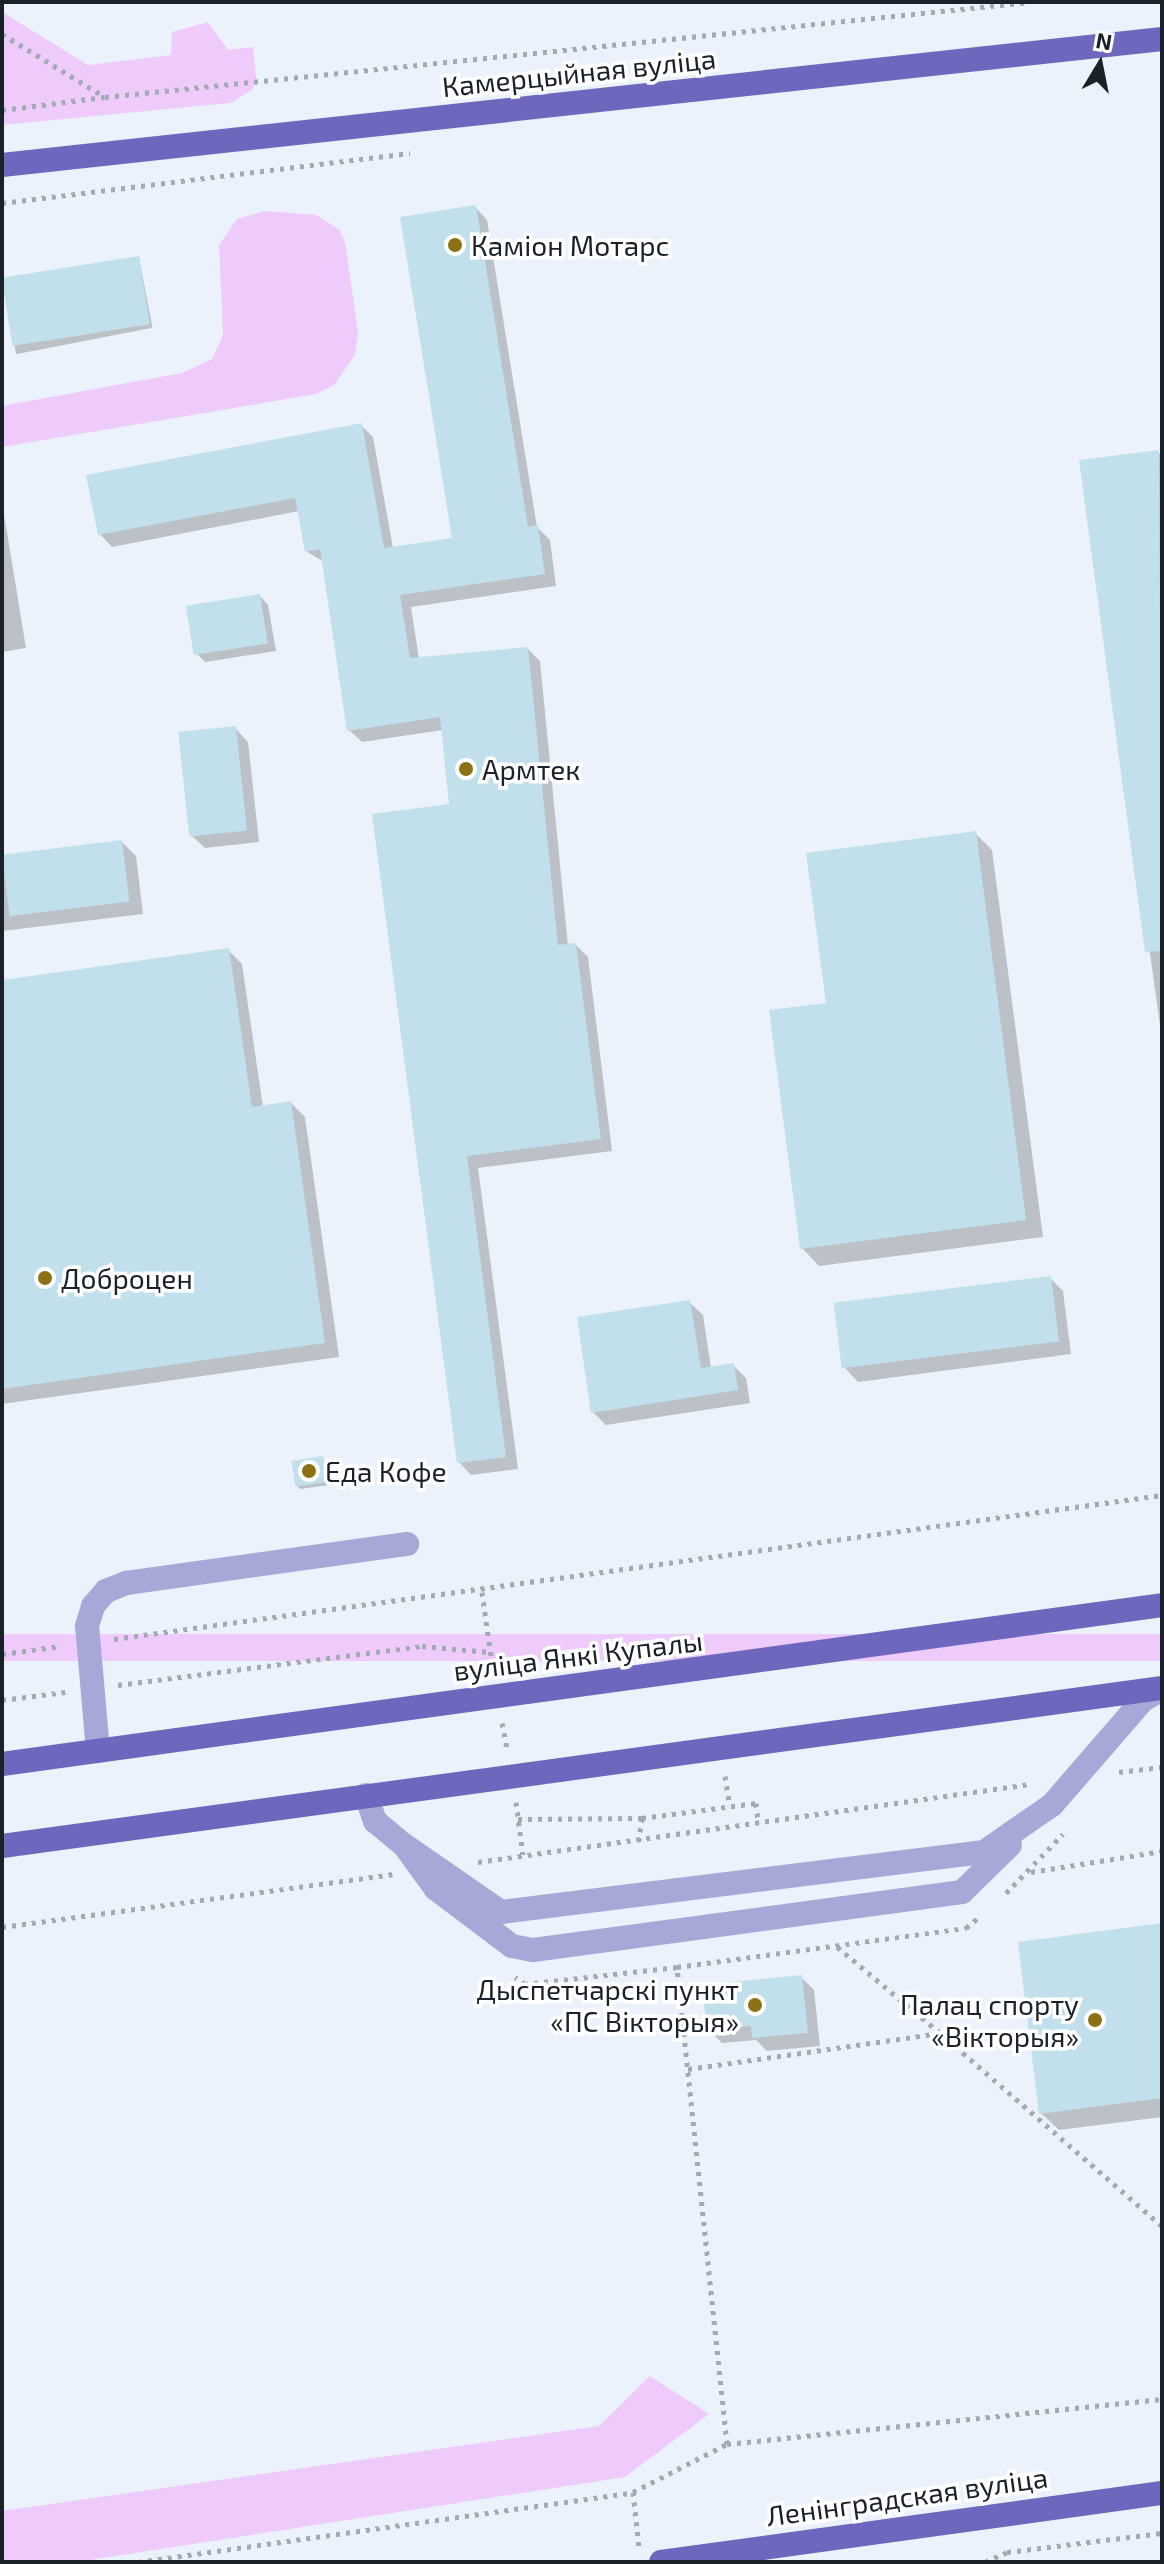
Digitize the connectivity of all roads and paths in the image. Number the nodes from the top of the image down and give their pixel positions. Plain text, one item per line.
1 (1030, 2) edge
2 (2, 34) edge
3 (1162, 39) edge
4 (105, 97) junction
5 (2, 110) edge
6 (2, 165) edge
7 (1162, 1495) edge
8 (407, 1544) dead end
9 (1162, 1605) edge
10 (87, 1643) junction
11 (490, 1652) dead end
12 (2, 1654) edge
13 (1162, 1688) edge
14 (92, 1689) junction
15 (2, 1700) edge
16 (98, 1751) junction
17 (2, 1764) edge
18 (1162, 1767) edge
19 (1078, 1777) junction
20 (1032, 1783) dead end
21 (366, 1795) junction
22 (1052, 1805) junction
23 (642, 1818) junction
24 (518, 1819) dead end
25 (758, 1823) junction
26 (639, 1840) junction
27 (2, 1846) edge
28 (1162, 1851) edge
29 (427, 1869) junction
30 (1030, 1872) dead end
31 (385, 1875) junction
32 (396, 1884) dead end
33 (2, 1927) edge
34 (834, 1944) dead end
35 (502, 1966) dead end
36 (940, 2033) junction
37 (688, 2069) junction
38 (1162, 2226) edge
39 (1162, 2399) edge
40 (727, 2444) junction
41 (633, 2492) junction
42 (1162, 2493) edge
43 (1162, 2533) edge
44 (138, 2562) edge
45 (641, 2562) edge
46 (661, 2562) edge
47 (985, 2562) edge

1 - 4 path
2 - 4 path
3 - 6 main road, Камерцыйная вуліца
4 - 5 path
7 - 10 path
8 - 10 lane
9 - 16 main road, вуліца Янкі Купалы
10 - 12 path
10 - 14 lane
11 - 14 path
13 - 19 lane
13 - 21 main road
14 - 15 path
14 - 16 lane
16 - 17 main road, вуліца Янкі Купалы
18 - 19 path
19 - 22 lane
20 - 25 path
21 - 27 main road
21 - 29 lane
22 - 29 lane
22 - 29 lane
23 - 24 path
23 - 25 path
23 - 26 path
25 - 26 path
26 - 29 path
28 - 30 path
29 - 31 path
31 - 32 path
31 - 33 path
34 - 36 path
35 - 37 path
36 - 37 path
36 - 38 path
37 - 40 path
39 - 40 path
40 - 41 path
41 - 44 path
41 - 45 path
42 - 46 main road, Ленінградская вуліца
43 - 47 path

